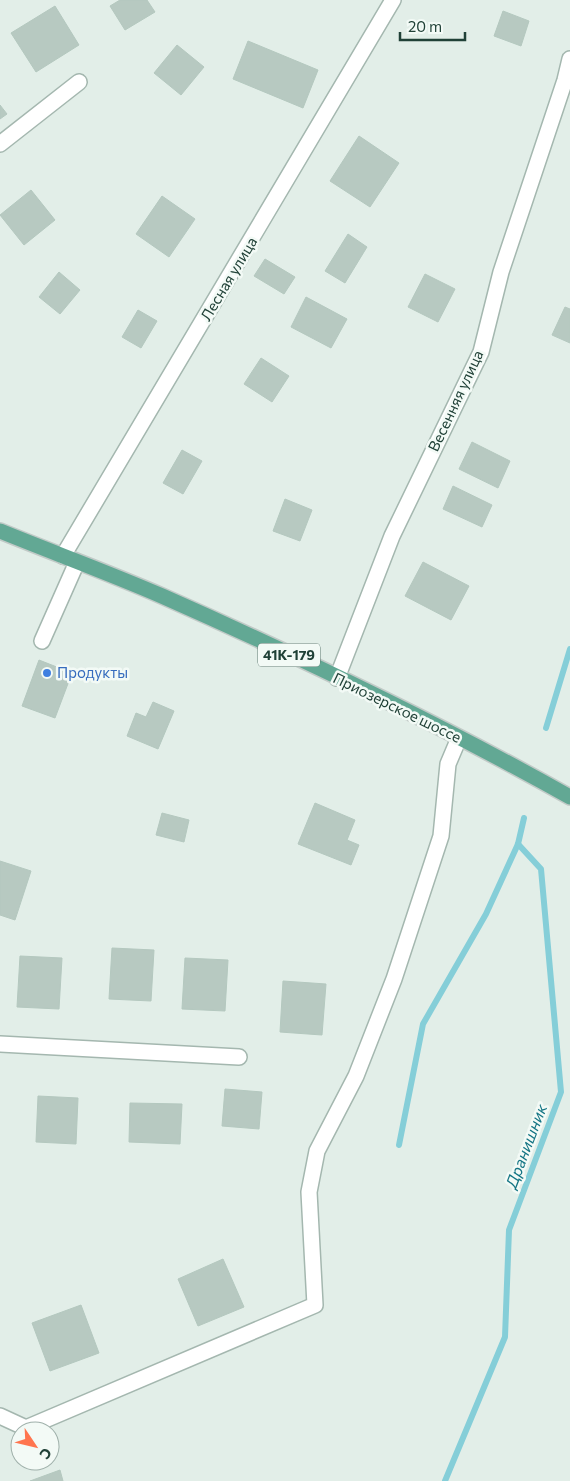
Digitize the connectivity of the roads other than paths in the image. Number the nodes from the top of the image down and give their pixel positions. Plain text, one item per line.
1 (393, 0) edge
2 (570, 59) edge
3 (79, 82) dead end
4 (0, 144) edge
5 (0, 531) edge
6 (70, 559) junction
7 (42, 641) dead end
8 (337, 678) junction
9 (459, 738) junction
10 (570, 797) edge
11 (0, 1044) edge
12 (239, 1057) dead end
13 (0, 1416) edge

1 - 6 street, Лесная улица
2 - 8 street, Весенняя улица
3 - 4 street
5 - 6 main road, Приозерское шоссе / 41К-179
6 - 7 street, Лесная улица
6 - 8 main road, Приозерское шоссе / 41К-179
8 - 9 main road, Приозерское шоссе / 41К-179
9 - 10 main road, Приозерское шоссе / 41К-179
9 - 13 street
11 - 12 street

